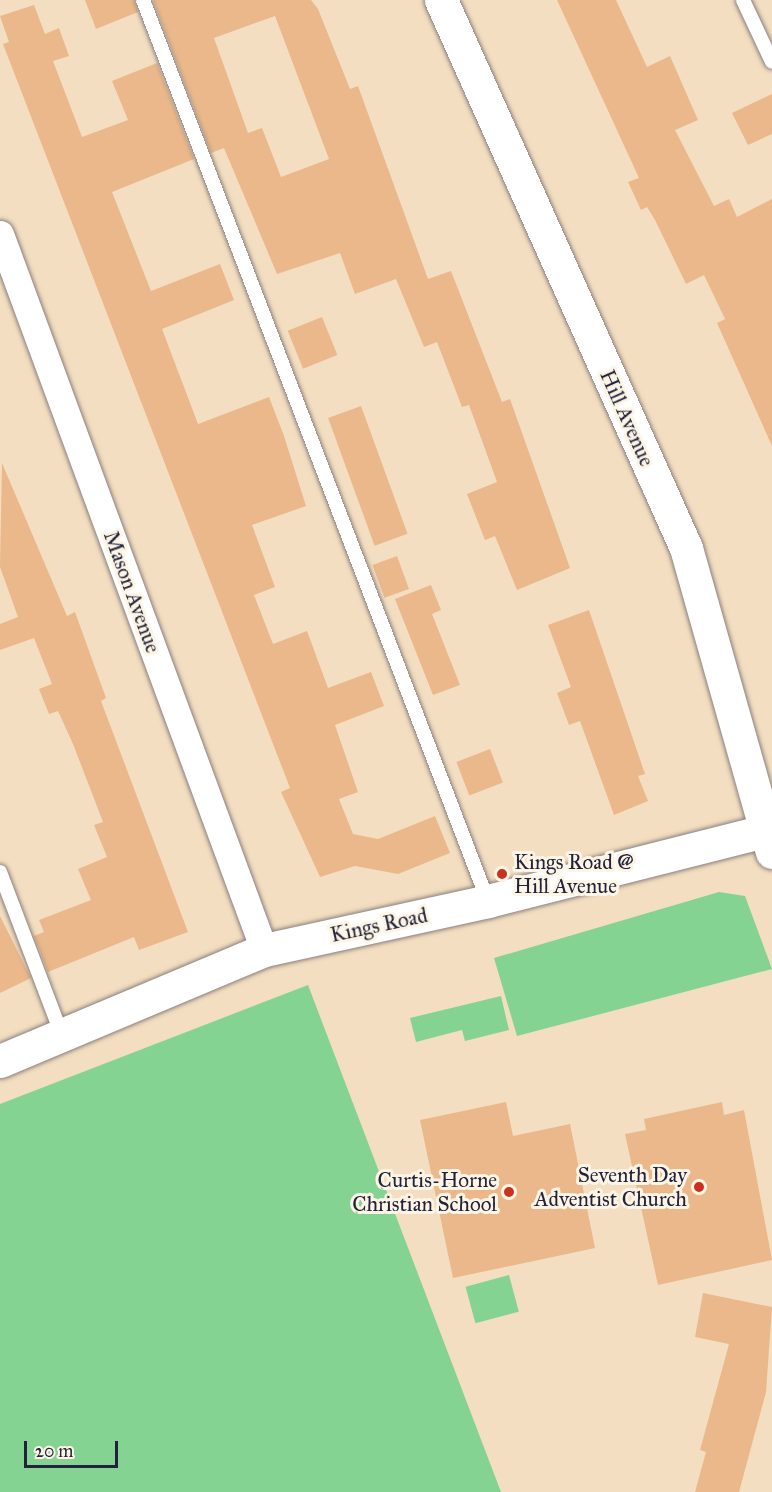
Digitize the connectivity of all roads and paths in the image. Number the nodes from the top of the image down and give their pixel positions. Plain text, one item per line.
1 (143, 0) edge
2 (441, 0) edge
3 (743, 0) edge
4 (772, 62) edge
5 (0, 234) edge
6 (770, 837) edge
7 (0, 872) edge
8 (488, 901) junction
9 (264, 950) junction
10 (63, 1037) junction
11 (0, 1061) edge

1 - 8 lane
2 - 6 street, Hill Avenue
3 - 4 lane
5 - 9 street, Mason Avenue
6 - 8 street, Kings Road
7 - 10 lane
8 - 9 street, Kings Road
9 - 10 street, Kings Road
10 - 11 street, Kings Road

